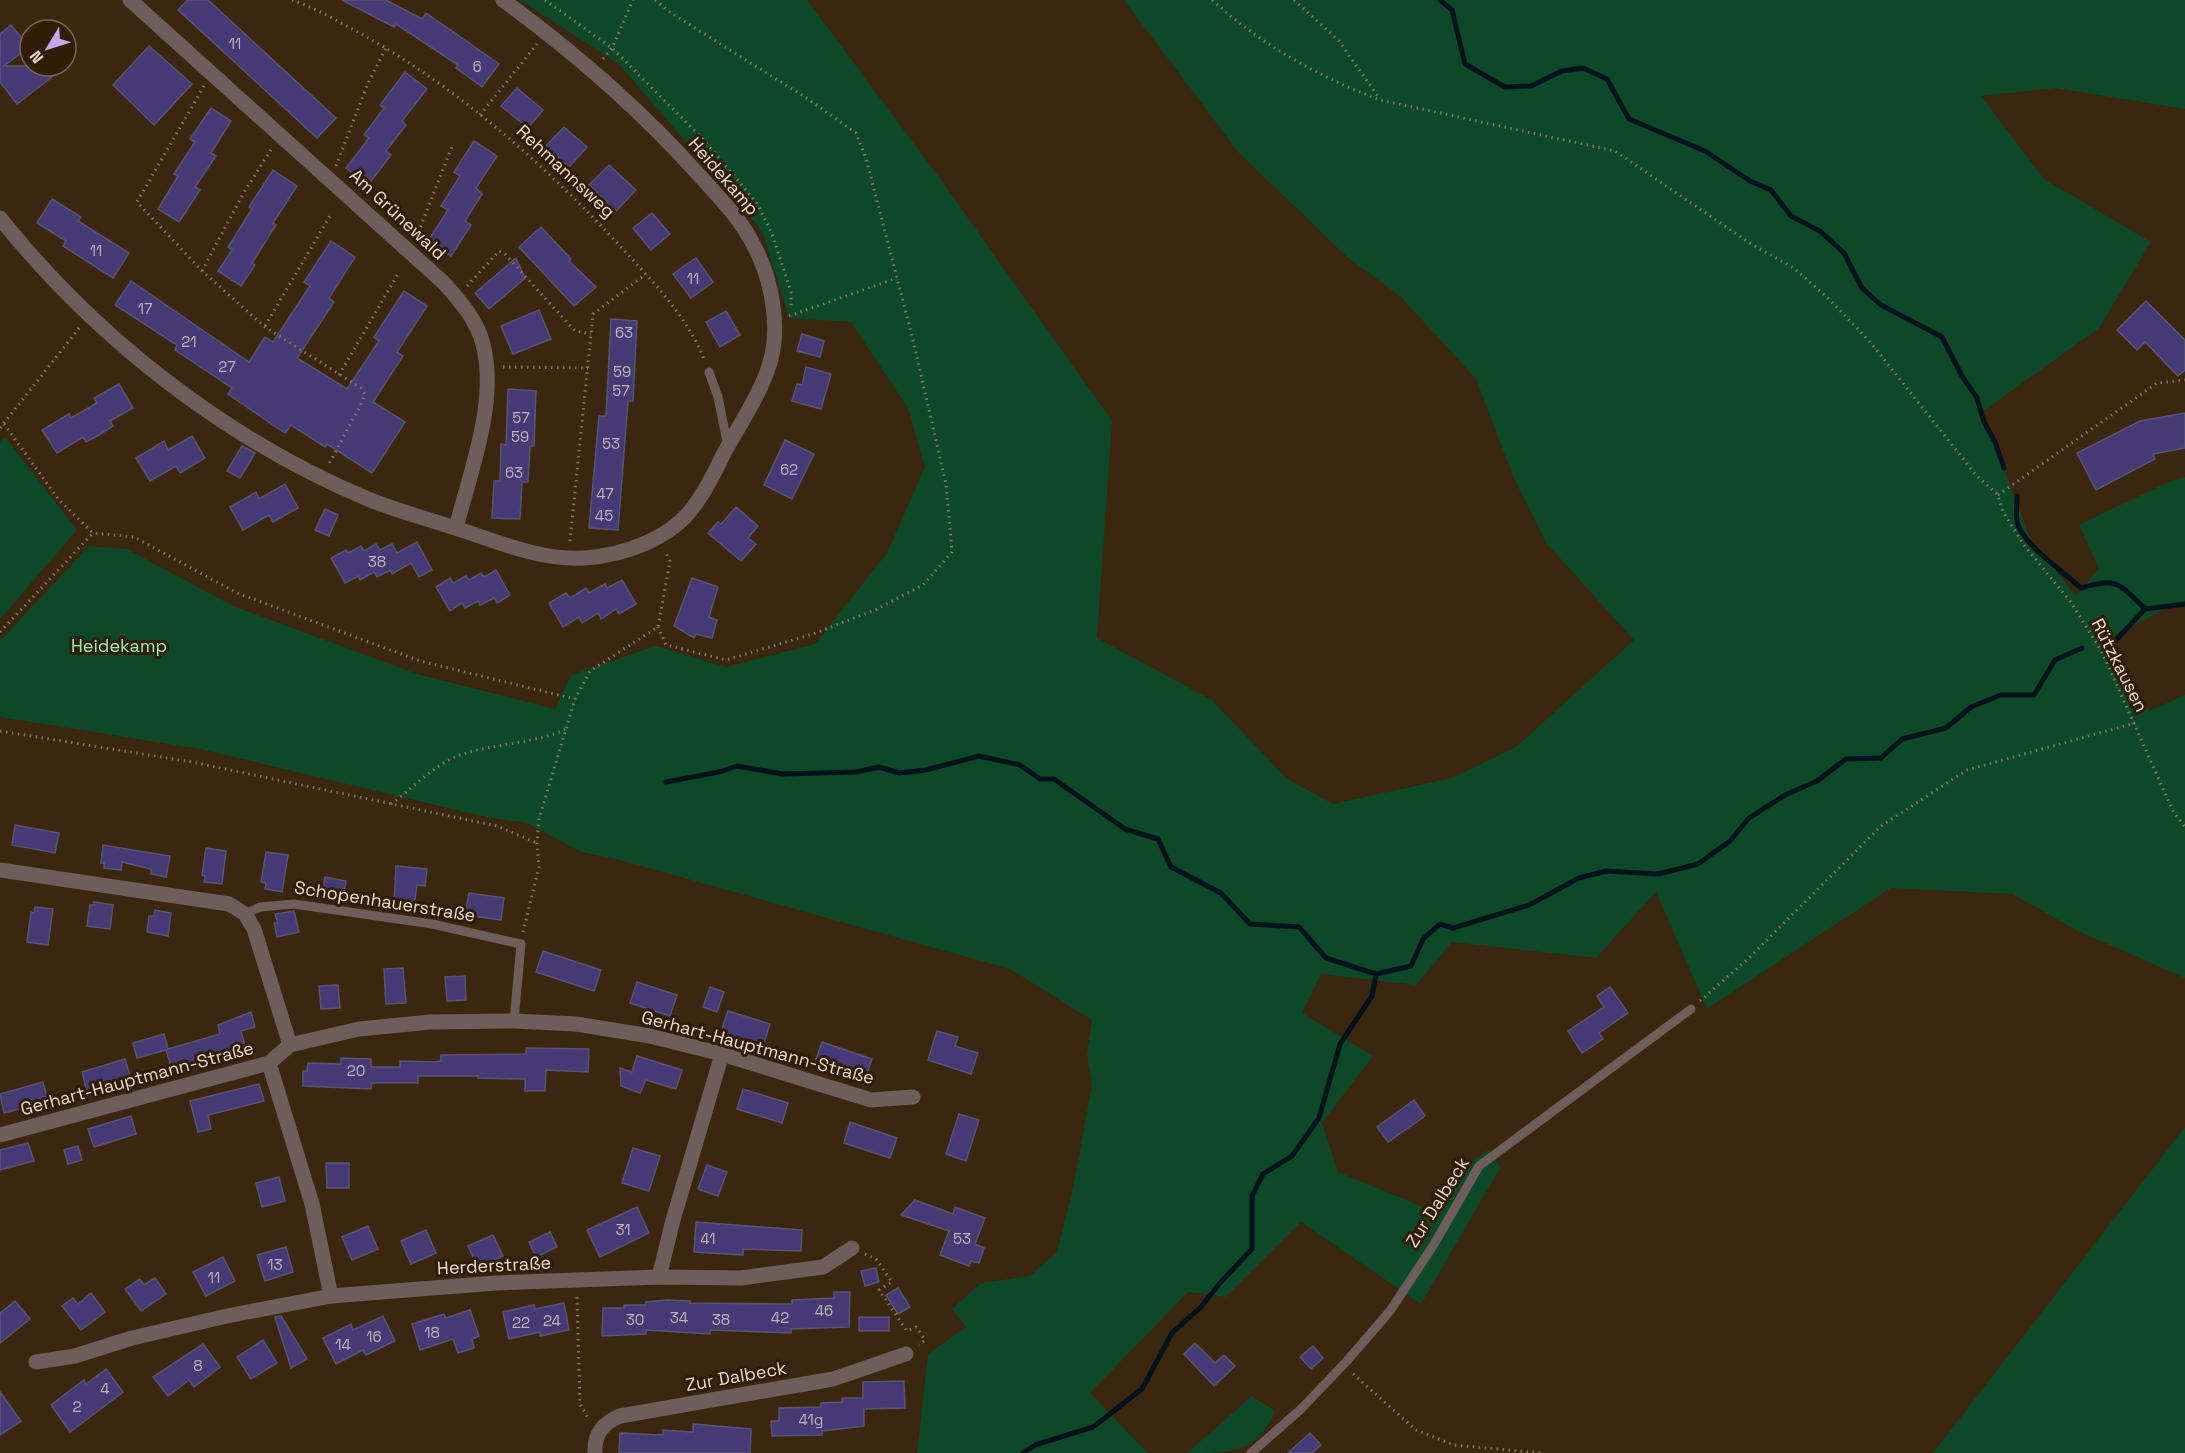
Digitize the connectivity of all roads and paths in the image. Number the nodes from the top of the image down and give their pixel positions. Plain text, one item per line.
1 (130, 0) edge
2 (292, 0) edge
3 (503, 0) edge
4 (633, 0) edge
5 (655, 0) edge
6 (1212, 0) edge
7 (1294, 0) edge
8 (535, 47) dead end
9 (386, 48) junction
10 (594, 70) junction
11 (207, 82) dead end
12 (1380, 100) junction
13 (480, 115) junction
14 (275, 143) dead end
15 (453, 144) dead end
16 (334, 171) dead end
17 (331, 214) dead end
18 (0, 218) edge
19 (414, 243) dead end
20 (202, 271) junction
21 (398, 274) dead end
22 (646, 274) junction
23 (897, 278) junction
24 (469, 283) dead end
25 (88, 316) junction
26 (774, 316) junction
27 (265, 327) junction
28 (591, 334) junction
29 (588, 368) junction
30 (486, 369) junction
31 (709, 372) joint
32 (339, 375) junction
33 (2185, 380) edge
34 (4, 424) junction
35 (0, 428) edge
36 (728, 447) junction
37 (328, 465) dead end
38 (1998, 495) junction
39 (456, 528) junction
40 (93, 533) junction
41 (657, 537) junction
42 (568, 558) junction
43 (658, 627) junction
44 (0, 633) edge
45 (575, 699) junction
46 (2135, 723) junction
47 (566, 728) junction
48 (0, 731) edge
49 (391, 804) junction
50 (2185, 827) edge
51 (537, 843) junction
52 (0, 870) edge
53 (245, 914) junction
54 (520, 944) junction
55 (1691, 1009) joint
56 (514, 1021) junction
57 (290, 1045) junction
58 (722, 1054) junction
59 (269, 1063) junction
60 (913, 1097) dead end
61 (0, 1135) edge
62 (852, 1248) joint
63 (659, 1277) junction
64 (576, 1280) junction
65 (332, 1296) junction
66 (906, 1354) joint
67 (36, 1362) dead end
68 (1343, 1365) junction
69 (597, 1436) junction
70 (595, 1453) edge
71 (1251, 1453) edge
72 (1540, 1453) edge

1 - 30 street, Am Grünewald
2 - 9 path, Rehmannsweg
3 - 10 street, Heidekamp
4 - 10 path
5 - 23 path
6 - 12 path
7 - 12 path
8 - 13 path
9 - 13 path, Rehmannsweg
9 - 16 path
10 - 26 street, Heidekamp
11 - 20 path
12 - 38 path
13 - 22 path, Rehmannsweg
14 - 20 path
15 - 19 path
17 - 27 path
18 - 25 street, Heidekamp
20 - 27 path
21 - 32 path
22 - 28 path
22 - 31 path, Rehmannsweg
23 - 26 path
23 - 43 path
24 - 28 path
25 - 34 path
25 - 39 street, Heidekamp
26 - 36 street, Heidekamp
27 - 32 path
28 - 29 path
29 - 30 path
29 - 42 path
30 - 39 street, Am Grünewald
31 - 36 lane
32 - 37 path
33 - 38 path
34 - 35 path
34 - 40 path
36 - 41 street, Heidekamp
38 - 46 path, Rützkausen
39 - 42 street, Heidekamp
40 - 44 path
40 - 45 path
41 - 42 street, Heidekamp
41 - 43 path
43 - 45 path
45 - 47 path
46 - 50 path, Rützkausen
46 - 55 path
47 - 49 path
47 - 51 path
48 - 49 path
49 - 51 path
51 - 54 path
52 - 53 street
53 - 54 lane, Schopenhauerstraße
53 - 57 street
54 - 56 lane
55 - 68 lane, Zur Dalbeck
56 - 57 street, Gerhart-Hauptmann-Straße
56 - 58 street, Gerhart-Hauptmann-Straße
57 - 59 street, Gerhart-Hauptmann-Straße
58 - 60 street, Gerhart-Hauptmann-Straße
58 - 63 street
59 - 61 street, Gerhart-Hauptmann-Straße
59 - 65 street
62 - 63 street, Herderstraße
62 - 66 path
63 - 64 street, Herderstraße
64 - 65 street, Herderstraße
64 - 69 path
65 - 67 street, Herderstraße
66 - 69 street, Zur Dalbeck
68 - 71 lane, Zur Dalbeck
68 - 72 path
69 - 70 street

